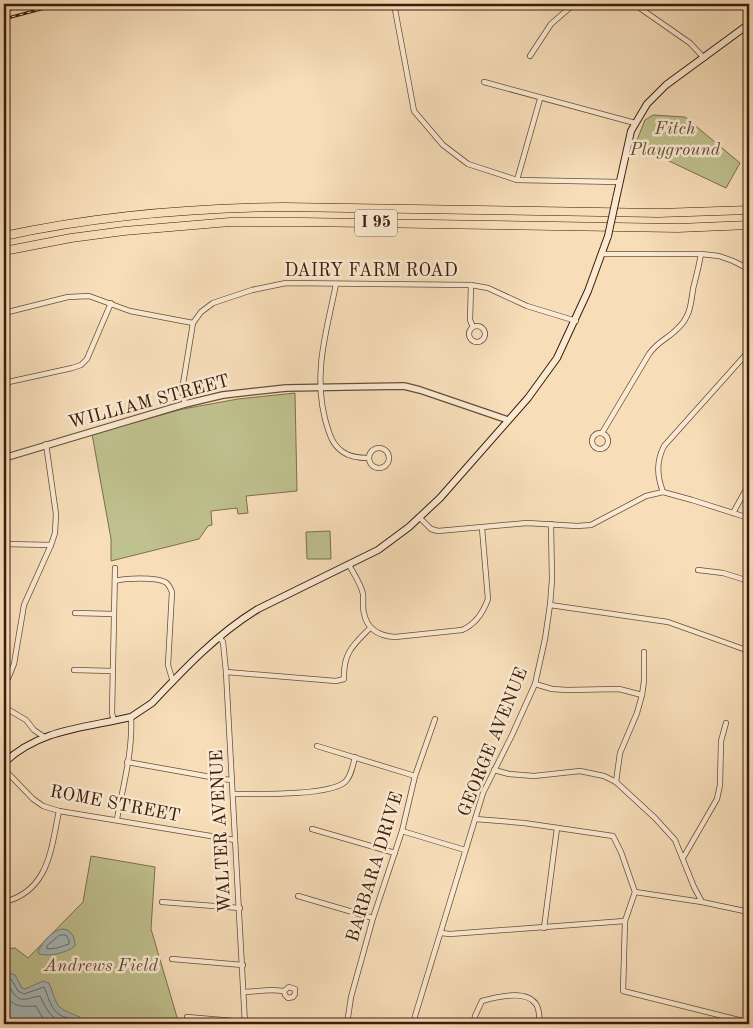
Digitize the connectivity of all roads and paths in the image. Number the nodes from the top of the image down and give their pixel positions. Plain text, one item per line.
1 (394, 4) edge
2 (574, 4) edge
3 (634, 4) edge
4 (749, 24) edge
5 (530, 56) dead end
6 (704, 58) junction
7 (484, 82) dead end
8 (540, 99) junction
9 (635, 123) junction
10 (517, 180) junction
11 (619, 182) junction
12 (749, 210) edge
13 (749, 226) edge
14 (4, 236) edge
15 (4, 251) edge
16 (603, 254) junction
17 (701, 254) junction
18 (749, 269) edge
19 (336, 284) junction
20 (471, 285) junction
21 (111, 303) junction
22 (4, 313) edge
23 (576, 322) junction
24 (193, 323) junction
25 (473, 327) dead end
26 (749, 351) edge
27 (4, 383) edge
28 (321, 386) junction
29 (184, 404) junction
30 (508, 420) junction
31 (602, 433) dead end
32 (46, 444) junction
33 (4, 458) edge
34 (368, 458) junction
35 (749, 484) edge
36 (663, 492) junction
37 (733, 513) junction
38 (420, 518) junction
39 (749, 518) edge
40 (551, 524) junction
41 (482, 528) junction
42 (4, 544) edge
43 (51, 545) junction
44 (349, 565) junction
45 (115, 568) dead end
46 (698, 570) dead end
47 (115, 580) junction
48 (749, 581) edge
49 (550, 605) junction
50 (75, 613) dead end
51 (114, 614) junction
52 (370, 628) junction
53 (219, 637) junction
54 (749, 651) edge
55 (644, 652) dead end
56 (74, 670) dead end
57 (113, 671) junction
58 (226, 672) junction
59 (173, 682) junction
60 (535, 684) junction
61 (4, 688) edge
62 (642, 695) junction
63 (4, 707) edge
64 (131, 717) junction
65 (436, 719) dead end
66 (114, 721) junction
67 (726, 723) dead end
68 (44, 737) junction
69 (317, 746) dead end
70 (356, 757) junction
71 (127, 762) junction
72 (4, 763) edge
73 (4, 769) edge
74 (494, 770) junction
75 (416, 776) junction
76 (232, 780) junction
77 (616, 782) junction
78 (233, 794) junction
79 (58, 811) junction
80 (117, 819) junction
81 (475, 819) junction
82 (558, 828) junction
83 (312, 829) dead end
84 (402, 830) junction
85 (236, 840) junction
86 (465, 850) junction
87 (395, 853) junction
88 (683, 858) junction
89 (634, 892) junction
90 (298, 896) dead end
91 (4, 902) edge
92 (162, 902) dead end
93 (702, 902) junction
94 (240, 908) junction
95 (749, 912) edge
96 (373, 918) junction
97 (625, 921) junction
98 (544, 928) junction
99 (442, 933) junction
100 (172, 960) dead end
101 (243, 965) junction
102 (284, 991) dead end
103 (244, 992) junction
104 (749, 1012) edge
105 (187, 1017) dead end
106 (245, 1023) edge
107 (743, 1023) edge
108 (347, 1024) edge
109 (414, 1024) edge
110 (474, 1024) edge
111 (540, 1024) edge

1 - 10 street
2 - 5 street
3 - 6 street
4 - 6 main road
6 - 9 main road
7 - 8 street
8 - 9 street
8 - 10 street
9 - 11 main road
10 - 11 street
11 - 16 main road, bridge
12 - 14 highway, I 95
13 - 15 highway, I 95
16 - 17 street
16 - 23 main road
17 - 18 street
17 - 31 street
19 - 20 street, DAIRY FARM ROAD
19 - 24 street, DAIRY FARM ROAD
19 - 28 street
20 - 23 street, DAIRY FARM ROAD
20 - 25 street
21 - 22 street
21 - 24 street
21 - 27 street
23 - 30 main road
24 - 29 street
26 - 36 street
28 - 29 street, WILLIAM STREET
28 - 30 street, WILLIAM STREET
28 - 34 street
29 - 32 street, WILLIAM STREET
30 - 38 main road
32 - 33 street, WILLIAM STREET
32 - 43 street
34 - 34 street
35 - 37 street
36 - 37 street
36 - 40 street
37 - 39 street
38 - 41 street
38 - 44 main road
40 - 41 street
40 - 49 street, GEORGE AVENUE
41 - 52 street
42 - 43 street
43 - 61 street
44 - 52 street
44 - 53 main road
45 - 47 street
46 - 48 street
47 - 51 street
47 - 59 street
49 - 54 street
49 - 60 street, GEORGE AVENUE
50 - 51 street
51 - 57 street
52 - 58 street
53 - 58 street, WALTER AVENUE
53 - 59 main road
55 - 62 street
56 - 57 street
57 - 66 street
58 - 76 street, WALTER AVENUE
59 - 64 main road
60 - 62 street
60 - 74 street, GEORGE AVENUE
62 - 77 street
63 - 68 street
64 - 66 main road
64 - 71 street
65 - 75 street, BARBARA DRIVE
66 - 68 main road
67 - 88 street
68 - 72 main road
69 - 70 street
70 - 75 street
70 - 78 street
71 - 76 street
71 - 80 street
73 - 79 street, ROME STREET
74 - 77 street
74 - 81 street, GEORGE AVENUE
75 - 84 street, BARBARA DRIVE
76 - 78 street, WALTER AVENUE
77 - 88 street
78 - 85 street, WALTER AVENUE
79 - 80 street, ROME STREET
79 - 91 street
80 - 85 street, ROME STREET
81 - 82 street
81 - 86 street, GEORGE AVENUE
82 - 89 street
82 - 98 street
83 - 87 street
84 - 86 street
84 - 87 street, BARBARA DRIVE
85 - 94 street, WALTER AVENUE
86 - 99 street, GEORGE AVENUE
87 - 96 street, BARBARA DRIVE
88 - 93 street
89 - 93 street
89 - 97 street
90 - 96 street
92 - 94 street
93 - 95 street
94 - 101 street, WALTER AVENUE
96 - 108 street, BARBARA DRIVE
97 - 98 street
97 - 107 street
98 - 99 street
99 - 109 street, GEORGE AVENUE
100 - 101 street
101 - 103 street, WALTER AVENUE
102 - 103 street
103 - 106 street, WALTER AVENUE
104 - 107 street
105 - 106 street
110 - 111 street

